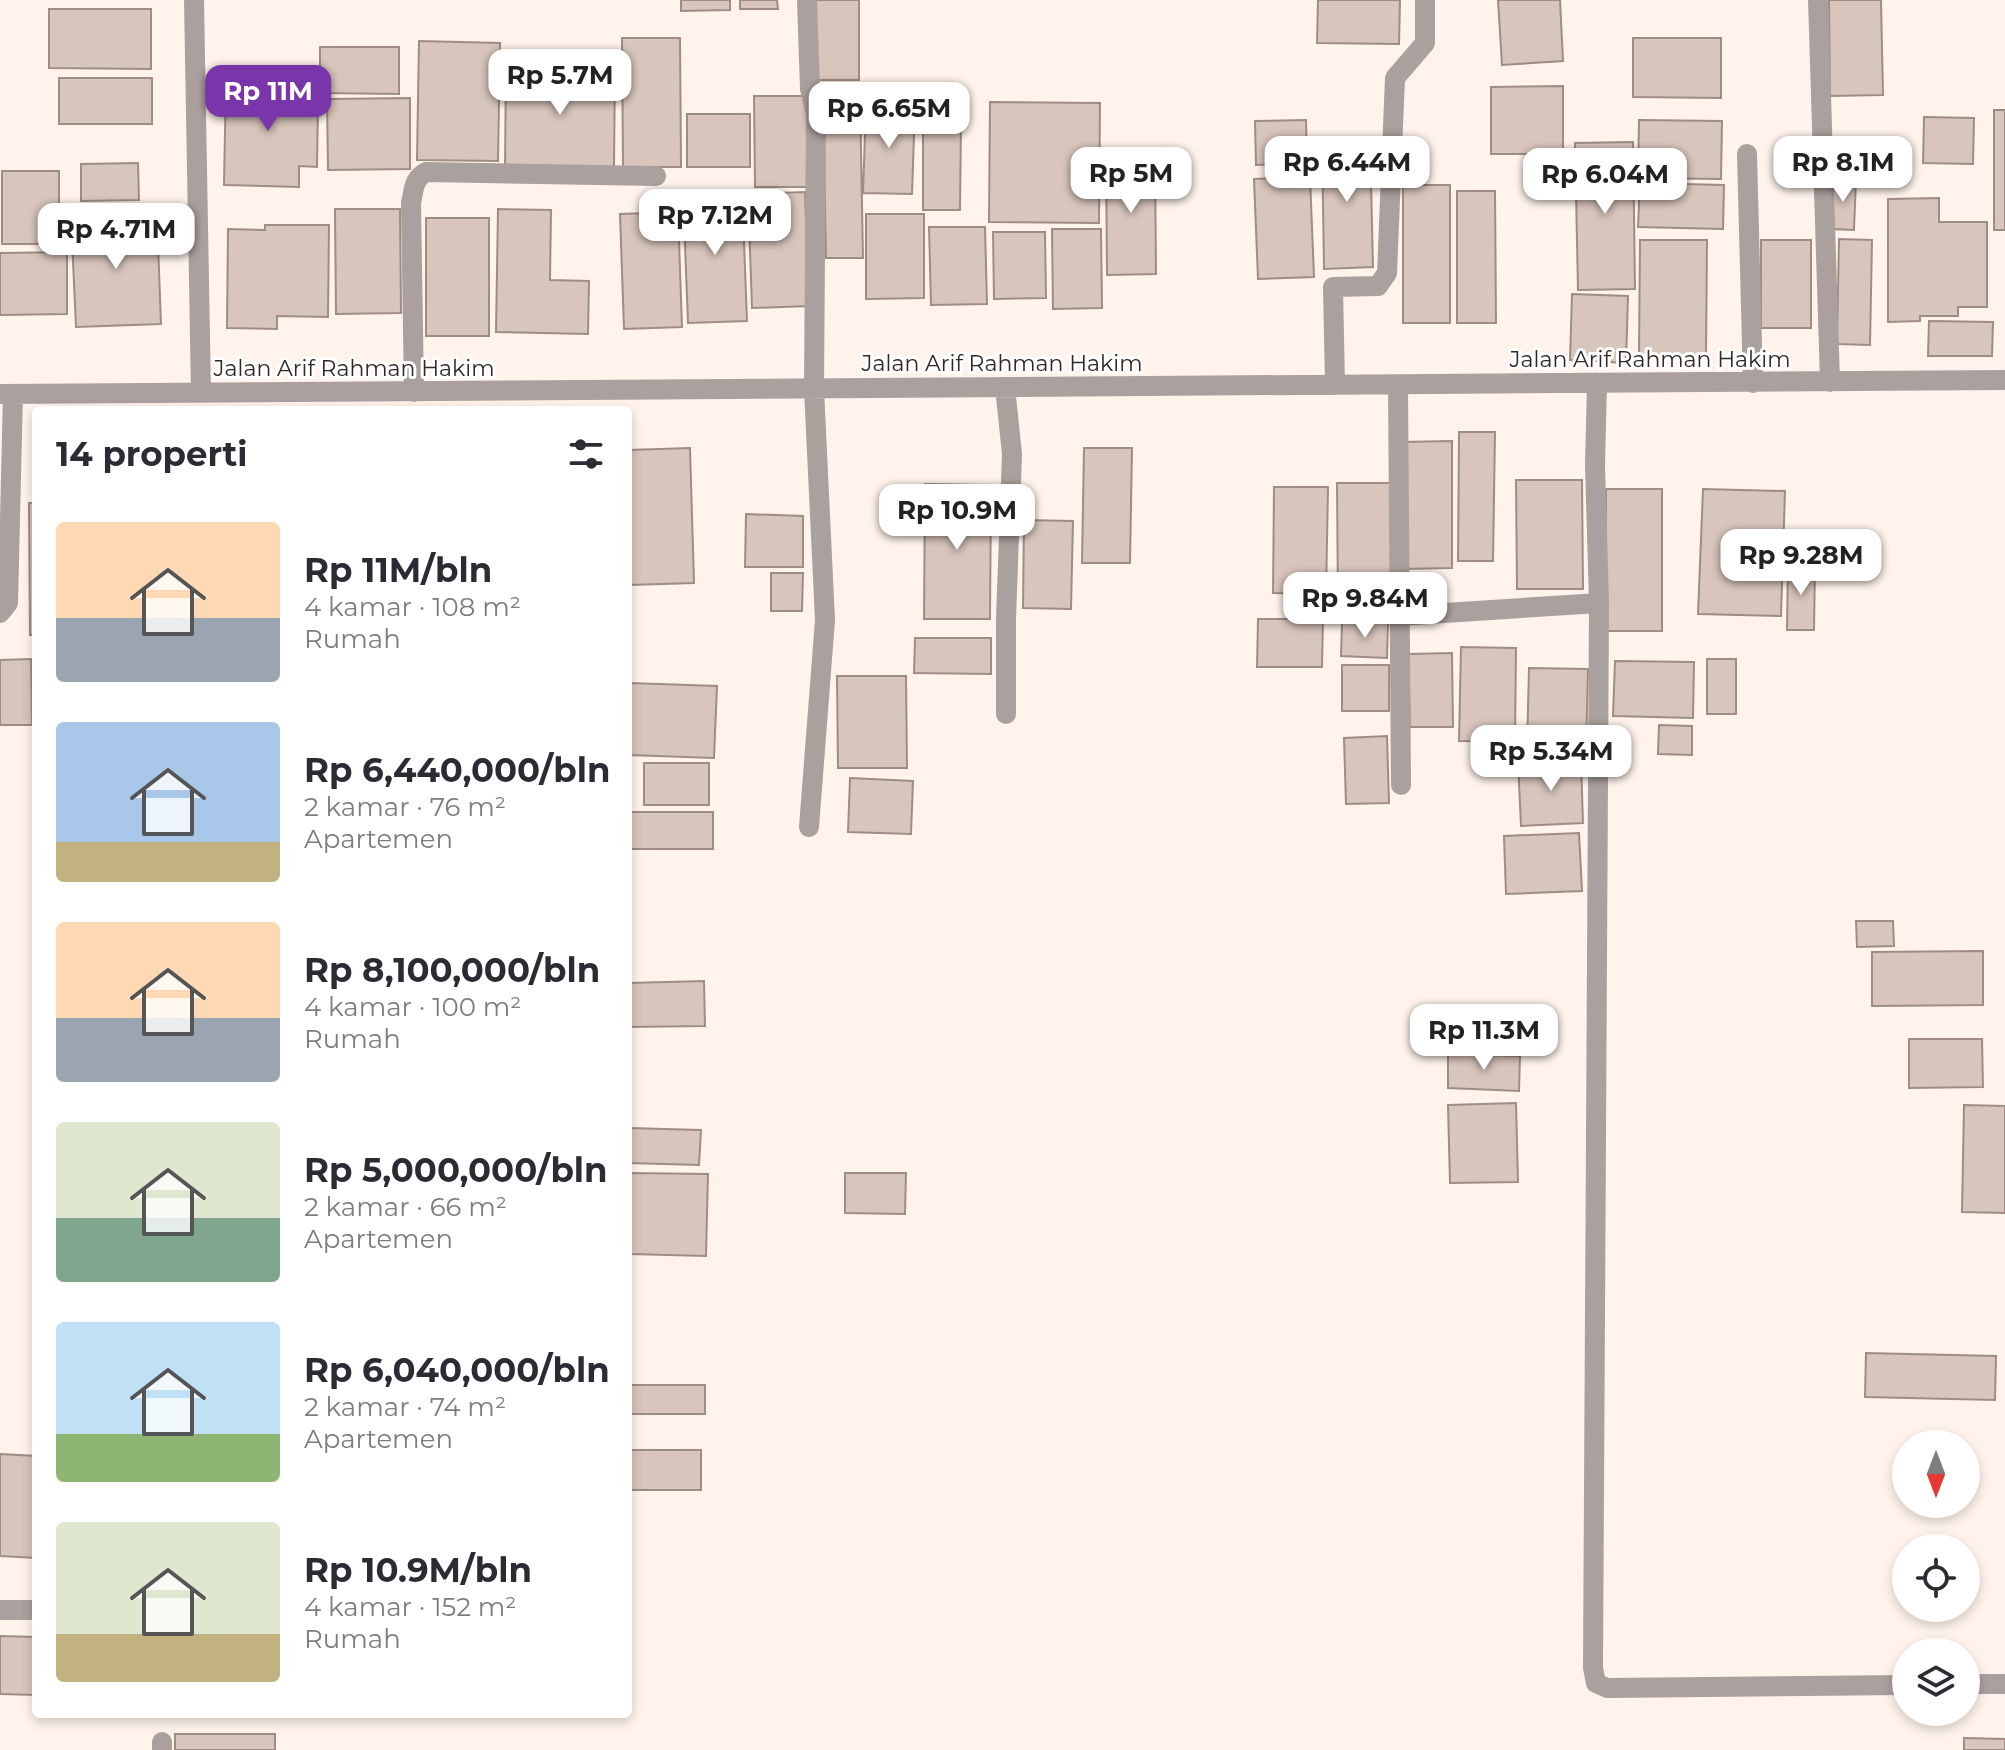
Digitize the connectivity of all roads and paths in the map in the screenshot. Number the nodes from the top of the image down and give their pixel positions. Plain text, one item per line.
1 (194, 0) edge
2 (807, 0) edge
3 (1425, 0) edge
4 (1818, 0) edge
5 (1747, 154) dead end
6 (656, 176) dead end
7 (2005, 381) edge
8 (1830, 382) junction
9 (1597, 383) junction
10 (1753, 383) junction
11 (1335, 385) junction
12 (1398, 385) junction
13 (1005, 387) junction
14 (814, 389) junction
15 (414, 392) junction
16 (201, 393) junction
17 (7, 394) edge
18 (611, 400) edge
19 (1599, 603) junction
20 (0, 613) edge
21 (1398, 616) junction
22 (1006, 714) dead end
23 (1401, 785) dead end
24 (809, 827) dead end
25 (0, 1610) edge
26 (32, 1610) edge
27 (1980, 1684) edge
28 (2005, 1684) edge
29 (1892, 1685) edge

1 - 16 street
2 - 14 street
3 - 11 street
4 - 8 street
5 - 10 street
6 - 15 street
7 - 8 street, Jalan Arif Rahman Hakim
8 - 10 street, Jalan Arif Rahman Hakim
9 - 10 street, Jalan Arif Rahman Hakim
9 - 12 street, Jalan Arif Rahman Hakim
9 - 19 street
11 - 12 street, Jalan Arif Rahman Hakim
11 - 13 street, Jalan Arif Rahman Hakim
12 - 21 street
13 - 14 street, Jalan Arif Rahman Hakim
13 - 22 street
14 - 18 street, Jalan Arif Rahman Hakim
14 - 24 street
15 - 16 street, Jalan Arif Rahman Hakim
15 - 18 street, Jalan Arif Rahman Hakim
16 - 17 street, Jalan Arif Rahman Hakim
17 - 20 street
19 - 21 street
19 - 29 street
21 - 23 street
25 - 26 street
27 - 28 street

